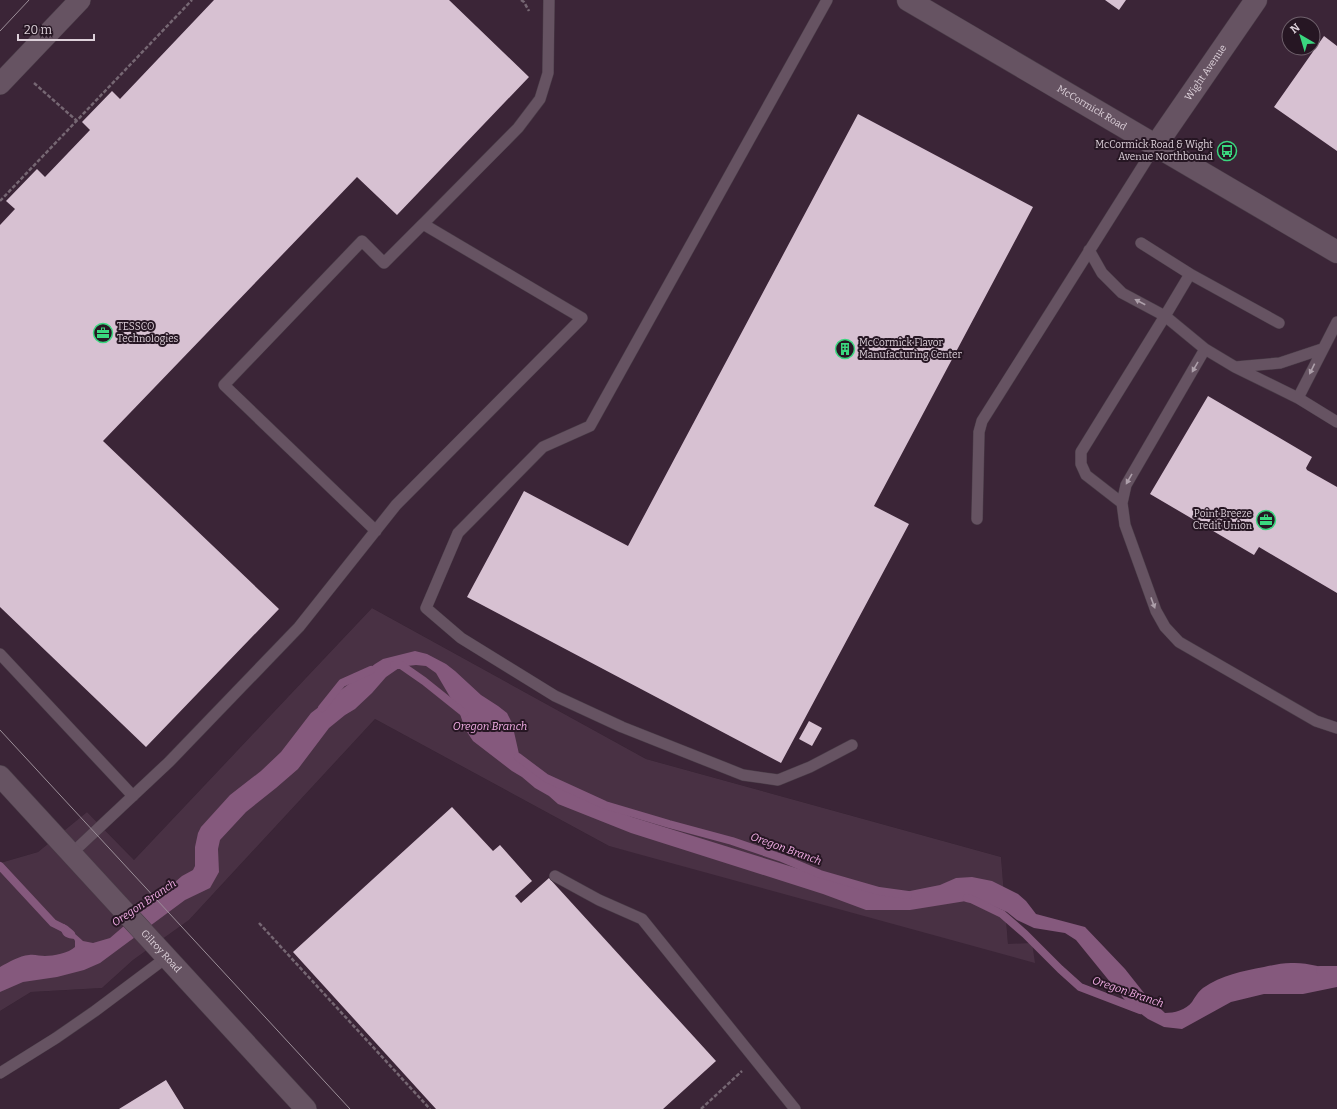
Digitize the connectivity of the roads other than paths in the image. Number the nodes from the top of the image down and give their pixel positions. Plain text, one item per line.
1 (80, 0) edge
2 (549, 0) edge
3 (827, 0) edge
4 (908, 0) edge
5 (1256, 0) edge
6 (0, 84) edge
7 (1156, 145) junction
8 (423, 224) junction
9 (1141, 243) dead end
10 (1089, 250) junction
11 (1337, 252) edge
12 (1190, 274) junction
13 (1166, 316) junction
14 (1337, 322) edge
15 (1279, 323) dead end
16 (1206, 349) junction
17 (1322, 349) junction
18 (1235, 367) junction
19 (1298, 398) junction
20 (1337, 422) edge
21 (1122, 503) junction
22 (978, 519) dead end
23 (376, 531) junction
24 (0, 654) edge
25 (1337, 728) edge
26 (852, 745) dead end
27 (0, 776) edge
28 (133, 796) junction
29 (71, 854) junction
30 (555, 876) dead end
31 (167, 957) junction
32 (0, 1072) edge
33 (306, 1109) edge
34 (795, 1109) edge

1 - 6 street
2 - 8 lane
3 - 26 lane
4 - 7 main road, McCormick Road
5 - 7 main road, Wight Avenue
7 - 10 lane
7 - 11 main road, McCormick Road
8 - 23 lane
8 - 23 lane
9 - 12 lane
13 -> 10 lane
10 - 22 lane
12 - 13 lane
12 - 15 lane
13 - 16 lane
13 - 21 lane
14 - 17 lane
16 - 18 lane
16 -> 21 lane
17 - 18 lane
17 -> 19 lane
18 - 19 lane
19 - 20 lane
21 -> 25 lane
23 - 28 lane
24 - 28 lane
27 - 29 street, Gilroy Road
28 - 29 lane
29 - 31 street, Gilroy Road
30 - 34 lane
31 - 32 lane
31 - 33 street, Gilroy Road

